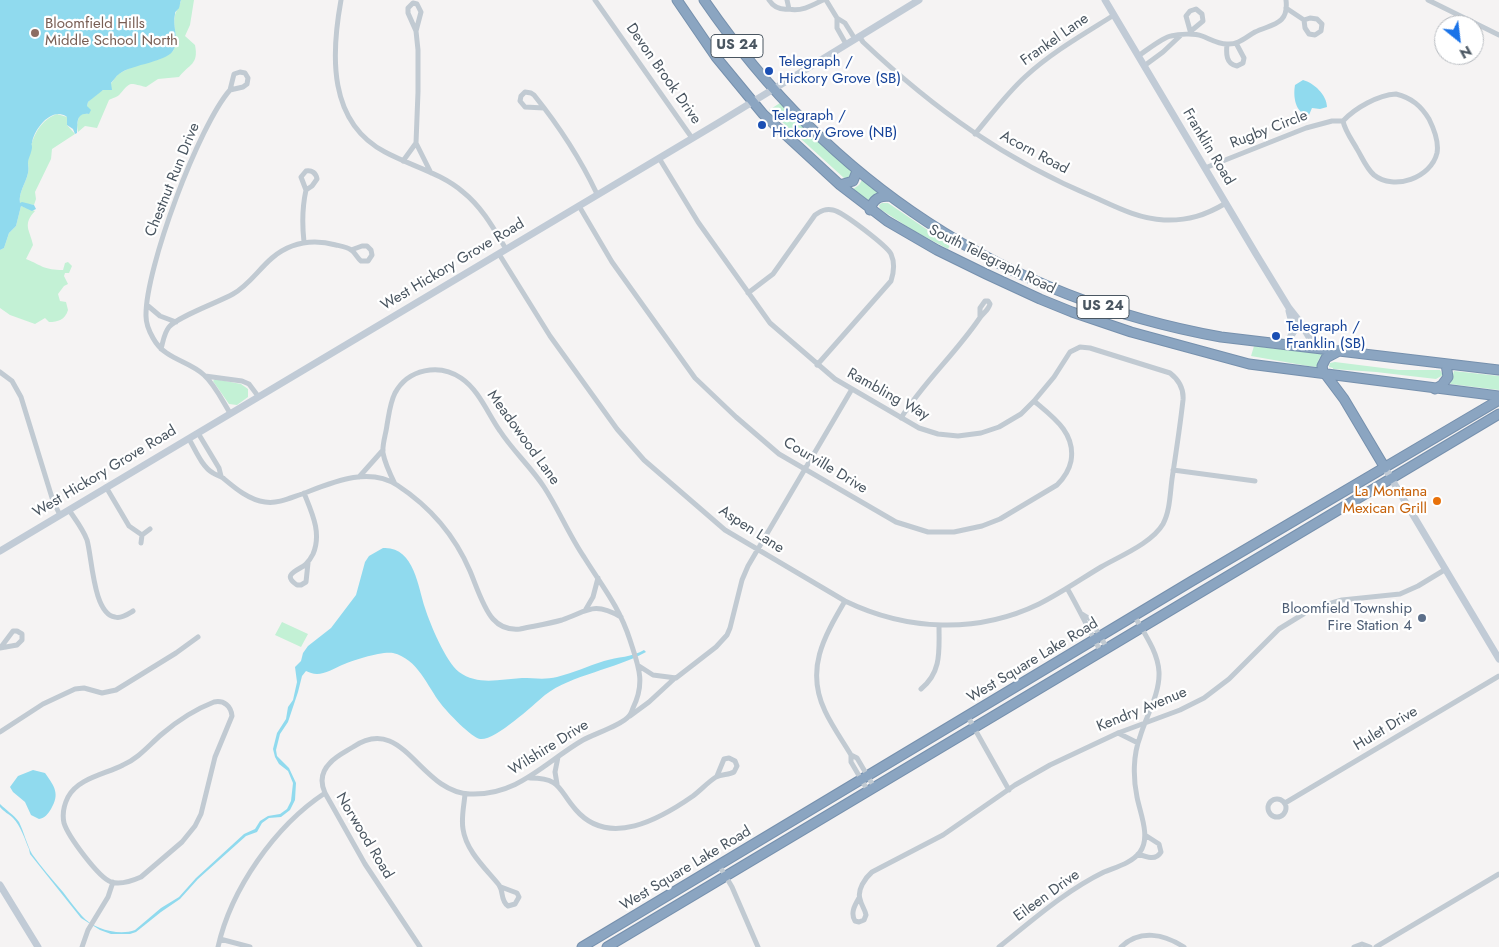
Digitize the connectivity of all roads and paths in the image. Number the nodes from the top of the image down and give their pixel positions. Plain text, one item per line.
1 (341, 0) edge
2 (595, 0) edge
3 (677, 0) edge
4 (704, 0) edge
5 (770, 0) edge
6 (787, 0) edge
7 (825, 0) edge
8 (919, 0) edge
9 (1105, 0) edge
10 (1286, 0) edge
11 (1428, 0) edge
12 (1286, 8) junction
13 (789, 9) junction
14 (1114, 15) junction
15 (836, 18) junction
16 (1304, 20) dead end
17 (416, 31) junction
18 (1499, 35) edge
19 (1180, 36) junction
20 (857, 38) junction
21 (1236, 43) junction
22 (846, 44) junction
23 (1227, 44) junction
24 (1138, 56) junction
25 (1144, 66) junction
26 (773, 89) junction
27 (230, 90) dead end
28 (752, 102) junction
29 (544, 108) junction
30 (1343, 121) junction
31 (975, 134) junction
32 (692, 138) junction
33 (416, 143) junction
34 (659, 158) junction
35 (403, 161) junction
36 (1205, 168) junction
37 (857, 171) junction
38 (432, 174) junction
39 (840, 185) junction
40 (306, 190) dead end
41 (597, 194) junction
42 (889, 196) junction
43 (1226, 204) junction
44 (579, 206) junction
45 (870, 210) junction
46 (304, 242) junction
47 (506, 249) junction
48 (351, 250) dead end
49 (499, 254) junction
50 (748, 293) junction
51 (147, 304) junction
52 (1289, 308) junction
53 (980, 317) dead end
54 (176, 322) junction
55 (1286, 344) junction
56 (1315, 347) junction
57 (161, 349) junction
58 (1341, 350) junction
59 (817, 364) junction
60 (1446, 364) junction
61 (1499, 370) edge
62 (0, 372) edge
63 (1325, 375) junction
64 (205, 376) junction
65 (852, 389) junction
66 (1435, 389) junction
67 (258, 396) junction
68 (1499, 398) edge
69 (1034, 401) junction
70 (230, 413) junction
71 (1499, 414) edge
72 (901, 418) junction
73 (198, 433) junction
74 (189, 439) junction
75 (383, 450) junction
76 (1385, 468) junction
77 (805, 469) junction
78 (1173, 470) junction
79 (221, 476) junction
80 (359, 477) junction
81 (1392, 478) junction
82 (1255, 481) dead end
83 (395, 484) junction
84 (106, 487) junction
85 (304, 493) junction
86 (69, 510) junction
87 (60, 515) junction
88 (150, 529) dead end
89 (142, 535) junction
90 (141, 543) dead end
91 (758, 550) junction
92 (0, 551) edge
93 (308, 563) junction
94 (1446, 569) junction
95 (598, 578) junction
96 (1067, 588) junction
97 (845, 601) junction
98 (586, 609) junction
99 (133, 611) dead end
100 (621, 617) junction
101 (1135, 617) junction
102 (939, 626) junction
103 (1141, 628) junction
104 (198, 637) dead end
105 (1098, 639) junction
106 (1104, 650) junction
107 (1499, 659) edge
108 (638, 666) junction
109 (1499, 676) edge
110 (676, 678) junction
111 (921, 689) dead end
112 (629, 717) junction
113 (968, 717) junction
114 (1145, 723) junction
115 (974, 728) junction
116 (0, 732) edge
117 (1118, 733) junction
118 (1138, 743) junction
119 (558, 757) junction
120 (717, 776) dead end
121 (530, 778) junction
122 (865, 778) junction
123 (556, 784) junction
124 (871, 789) junction
125 (1008, 790) junction
126 (325, 794) junction
127 (466, 794) junction
128 (1285, 803) dead end
129 (1145, 835) junction
130 (1138, 854) junction
131 (719, 865) junction
132 (1499, 874) edge
133 (725, 876) junction
134 (112, 882) junction
135 (0, 885) edge
136 (501, 887) dead end
137 (859, 898) dead end
138 (220, 939) junction
139 (82, 946) edge
140 (38, 947) edge
141 (218, 947) edge
142 (250, 947) edge
143 (420, 947) edge
144 (582, 947) edge
145 (607, 947) edge
146 (758, 947) edge
147 (999, 947) edge
148 (1121, 947) edge
149 (1184, 947) edge
150 (1354, 947) edge
151 (1370, 947) edge
152 (1376, 947) edge

1 - 35 street
2 - 32 street, Devon Brook Drive
3 - 28 highway, US 24
4 - 26 highway, US 24
5 - 13 street
6 - 13 street
7 - 13 street
7 - 15 street
8 - 20 street, West Hickory Grove Road
9 - 14 street, Franklin Road
10 - 12 street
11 - 18 street
12 - 16 street
12 - 21 street
14 - 24 street, Franklin Road
14 - 31 street, Frankel Lane
15 - 20 street, Acorn Road
15 - 22 street
17 - 17 street
17 - 33 street
19 - 23 street
19 - 24 street
19 - 25 street
20 - 22 street, West Hickory Grove Road
20 - 31 street, Acorn Road
21 - 23 street
21 - 23 street
22 - 26 street, West Hickory Grove Road
24 - 25 street, Franklin Road
25 - 36 street, Franklin Road
26 - 28 street, West Hickory Grove Road
26 - 37 highway, South Telegraph Road / US 24
27 - 51 street, Chestnut Run Drive
28 - 32 street, West Hickory Grove Road
28 - 39 highway, South Telegraph Road / US 24
29 - 29 street
29 - 41 street
30 - 30 street, Rugby Circle
30 - 36 street, Rugby Circle
31 - 43 street, Acorn Road
32 - 34 street, West Hickory Grove Road
33 - 35 street
33 - 38 street
34 - 41 street, West Hickory Grove Road
34 - 50 street, Rambling Way
35 - 38 street
36 - 43 street, Franklin Road
37 - 39 highway
37 - 42 highway, South Telegraph Road / US 24
38 - 47 street
39 - 45 highway, South Telegraph Road / US 24
40 - 46 street
41 - 44 street, West Hickory Grove Road
42 - 45 highway
42 - 55 highway, South Telegraph Road / US 24
43 - 52 street, Franklin Road
44 - 47 street, West Hickory Grove Road
44 - 77 street, Courville Drive
45 - 63 highway, South Telegraph Road / US 24
46 - 48 street
46 - 54 street
47 - 49 street, West Hickory Grove Road
49 - 67 street, West Hickory Grove Road
49 - 91 street, Aspen Lane
50 - 59 street, Rambling Way
50 - 59 street
51 - 54 street
51 - 57 street, Chestnut Run Drive
52 - 55 street, Franklin Road
52 - 56 street, Franklin Road
53 - 72 street
54 - 57 street
55 - 56 highway, South Telegraph Road / US 24
56 - 58 highway, South Telegraph Road / US 24
57 - 64 street, Chestnut Run Drive
58 - 60 highway, South Telegraph Road / US 24
58 - 63 highway
59 - 65 street, Rambling Way
60 - 61 highway, South Telegraph Road / US 24
60 - 66 highway
62 - 87 street
63 - 66 highway, South Telegraph Road / US 24
63 - 76 highway
64 - 67 street, Chestnut Run Drive
64 - 70 street, Chestnut Run Drive
65 - 72 street, Rambling Way
65 - 77 street, Wilshire Drive
66 - 68 highway, South Telegraph Road / US 24
67 - 70 street, West Hickory Grove Road
68 - 76 highway, West Square Lake Road
69 - 72 street, Rambling Way
69 - 77 street, Courville Drive
69 - 78 street, Rambling Way
70 - 73 street, West Hickory Grove Road
71 - 81 highway, West Square Lake Road
73 - 74 street, West Hickory Grove Road
73 - 79 street
74 - 79 street
74 - 84 street, West Hickory Grove Road
75 - 80 street
75 - 83 street, Meadowood Lane
75 - 95 street, Meadowood Lane
76 - 81 street
76 - 101 highway, West Square Lake Road
77 - 91 street, Wilshire Drive
78 - 82 street
78 - 96 street, Rambling Way
79 - 85 street
80 - 83 street
80 - 85 street
81 - 94 street
81 - 103 highway, West Square Lake Road
83 - 98 street
84 - 86 street, West Hickory Grove Road
84 - 89 street
85 - 93 street
86 - 87 street, West Hickory Grove Road
86 - 99 street
87 - 92 street, West Hickory Grove Road
88 - 89 street
89 - 90 street
91 - 97 street, Aspen Lane
91 - 110 street, Wilshire Drive
93 - 93 street
94 - 107 street
94 - 114 street, Kendry Avenue
95 - 98 street
95 - 100 street, Meadowood Lane
96 - 102 street, Aspen Lane
96 - 105 street
97 - 102 street, Aspen Lane
97 - 122 street
98 - 100 street
100 - 108 street, Meadowood Lane
101 - 103 street
101 - 105 highway, West Square Lake Road
102 - 111 street
103 - 106 highway, West Square Lake Road
103 - 114 street
104 - 116 street
105 - 106 street
105 - 113 highway, West Square Lake Road
106 - 115 highway, West Square Lake Road
108 - 110 street
108 - 112 street
109 - 128 street, Hulet Drive
110 - 112 street, Wilshire Drive
112 - 119 street, Wilshire Drive
113 - 115 street
113 - 122 highway, West Square Lake Road
114 - 117 street, Kendry Avenue
114 - 118 street
115 - 124 highway, West Square Lake Road
115 - 125 street
117 - 118 street
117 - 125 street, Kendry Avenue
118 - 129 street
119 - 121 street, Wilshire Drive
119 - 123 street
120 - 123 street
121 - 123 street
121 - 127 street, Wilshire Drive
122 - 124 street
122 - 131 highway, West Square Lake Road
124 - 133 highway, West Square Lake Road
125 - 137 street, Kendry Avenue
126 - 127 street, Wilshire Drive
126 - 138 street, Norwood Road
126 - 143 street, Norwood Road
127 - 136 street
129 - 130 street
129 - 130 street, Eileen Drive
130 - 147 street, Eileen Drive
131 - 133 street
131 - 144 highway, West Square Lake Road
132 - 152 street
133 - 145 highway, West Square Lake Road
133 - 146 street
134 - 134 street
134 - 139 street
135 - 140 street
138 - 141 street, Norwood Road
138 - 142 street
148 - 149 street
150 - 151 street

